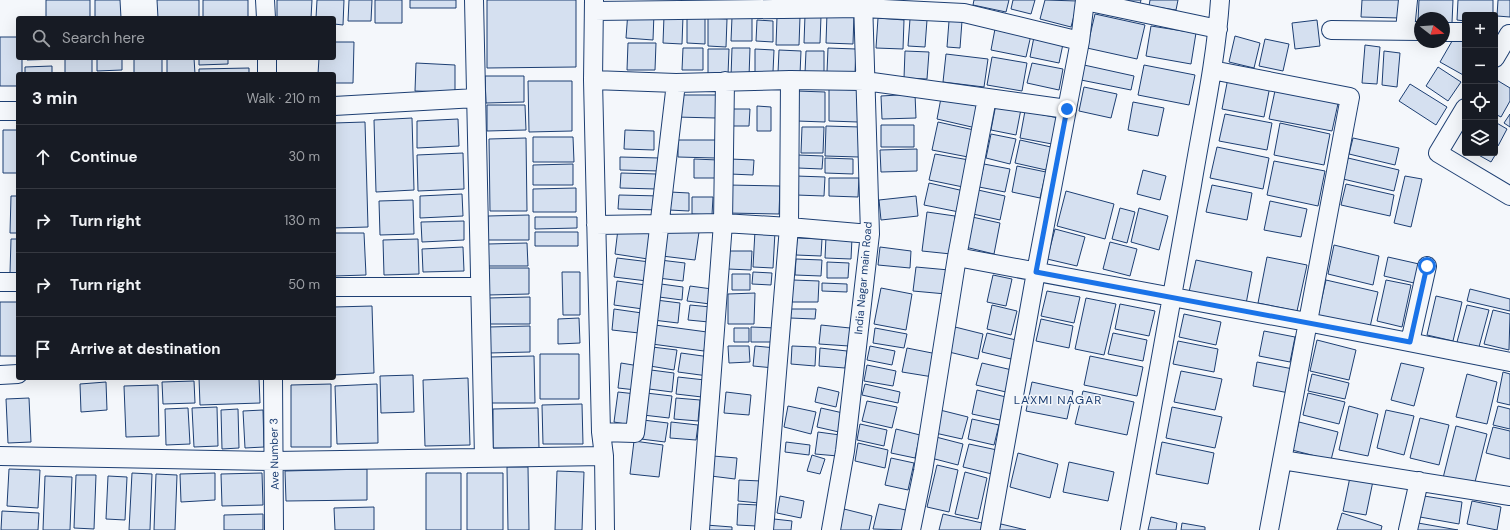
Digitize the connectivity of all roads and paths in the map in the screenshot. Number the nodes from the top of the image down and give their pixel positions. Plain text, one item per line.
1 (265, 0) edge
2 (474, 0) edge
3 (1085, 0) edge
4 (1220, 0) edge
5 (1408, 0) edge
6 (863, 4) edge
7 (594, 6) edge
8 (266, 16) edge
9 (1218, 29) junction
10 (1331, 30) dead end
11 (1413, 31) edge
12 (1450, 32) edge
13 (1462, 32) edge
14 (1505, 34) edge
15 (1080, 41) junction
16 (1498, 51) edge
17 (267, 60) edge
18 (1212, 70) junction
19 (267, 72) edge
20 (593, 80) junction
21 (790, 80) junction
22 (725, 81) junction
23 (865, 81) junction
24 (676, 83) junction
25 (476, 98) junction
26 (987, 98) junction
27 (336, 106) edge
28 (1067, 109) junction
29 (0, 111) edge
30 (16, 111) edge
31 (1462, 113) edge
32 (1510, 196) edge
33 (659, 223) junction
34 (722, 223) junction
35 (596, 225) junction
36 (789, 227) junction
37 (870, 234) junction
38 (957, 257) junction
39 (1427, 266) dead end
40 (1036, 272) junction
41 (0, 282) edge
42 (16, 282) edge
43 (336, 287) edge
44 (480, 287) junction
45 (1173, 296) junction
46 (1307, 322) junction
47 (1410, 342) junction
48 (1510, 362) edge
49 (0, 374) edge
50 (16, 374) edge
51 (273, 380) edge
52 (601, 432) junction
53 (0, 456) edge
54 (604, 456) junction
55 (484, 458) junction
56 (1282, 460) junction
57 (274, 461) junction
58 (1419, 481) junction
59 (1510, 496) edge
60 (274, 530) edge
61 (605, 530) edge
62 (700, 530) edge
63 (764, 530) edge
64 (831, 530) edge
65 (911, 530) edge
66 (990, 530) edge
67 (1130, 530) edge
68 (1269, 530) edge
69 (1408, 530) edge

1 - 8 street
2 - 25 street
3 - 9 street
3 - 15 street
4 - 9 street
5 - 11 street
6 - 7 street
6 - 15 street
6 - 23 street, India Nagar main Road
7 - 20 street
9 - 18 street
10 - 11 street
12 - 13 street
14 - 16 street
15 - 28 street
17 - 19 street
18 - 45 street
18 - 46 street
20 - 24 street
20 - 35 street
21 - 22 street
21 - 23 street
21 - 36 street
22 - 24 street
22 - 34 street
23 - 26 street
23 - 37 street, India Nagar main Road
24 - 33 street
25 - 27 street
25 - 44 street
26 - 28 street
26 - 38 street
28 - 40 street
29 - 30 street
31 - 32 street
33 - 34 street
33 - 35 street
33 - 52 street
34 - 36 street
34 - 62 street
35 - 52 street
36 - 37 street
36 - 63 street
37 - 64 street, India Nagar main Road
38 - 40 street
38 - 65 street
39 - 47 street
40 - 45 street
40 - 66 street
41 - 42 street
43 - 44 street
44 - 55 street
45 - 46 street
45 - 67 street
46 - 47 street
46 - 56 street
47 - 48 street
49 - 50 street
51 - 57 street, Ave Number 3
52 - 54 street
53 - 57 street
54 - 55 street
54 - 61 street
55 - 57 street
56 - 58 street
56 - 68 street
57 - 60 street, Ave Number 3
58 - 59 street
58 - 69 street

